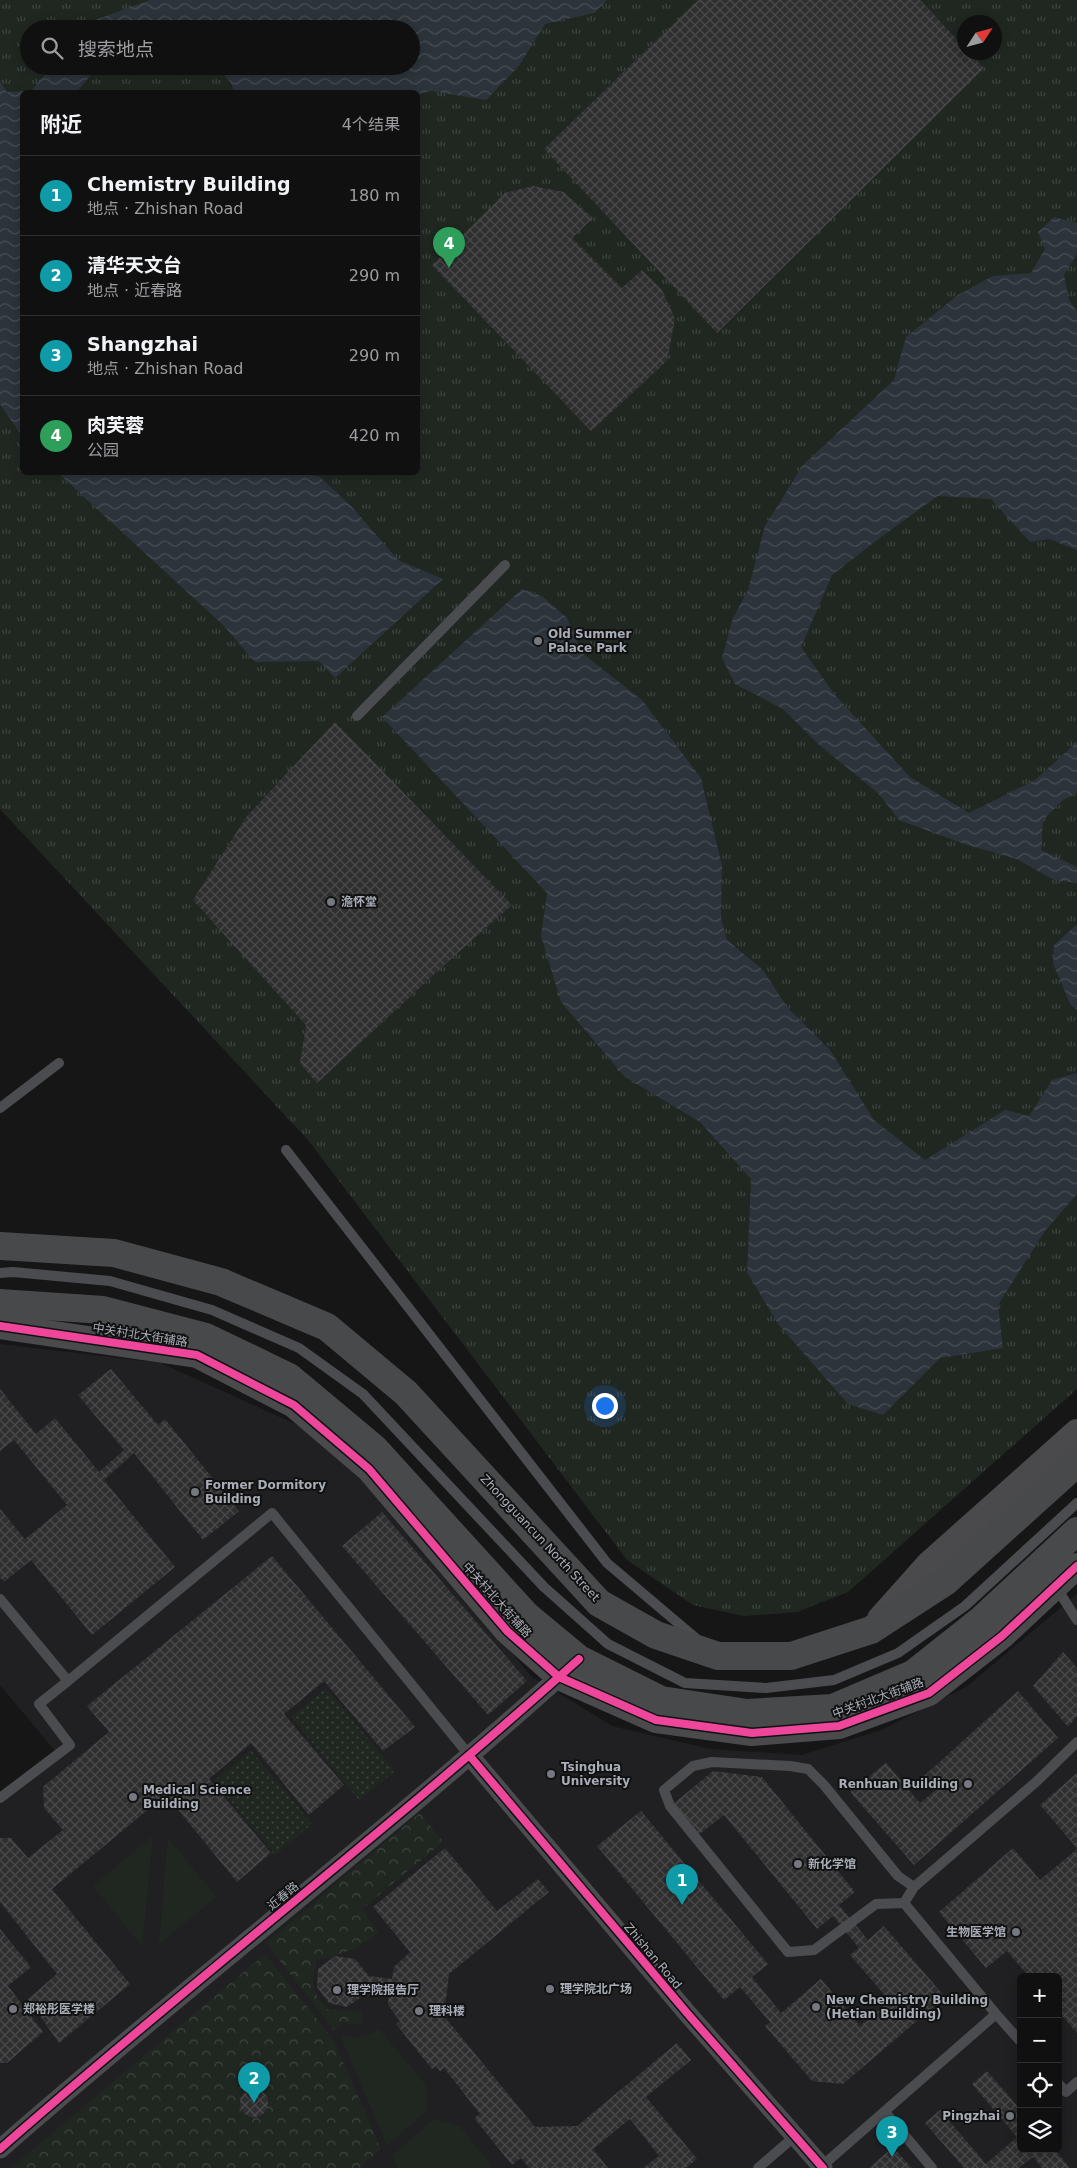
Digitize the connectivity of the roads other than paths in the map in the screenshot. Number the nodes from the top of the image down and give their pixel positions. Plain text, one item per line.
1 (505, 565) dead end
2 (357, 716) dead end
3 (59, 1063) dead end
4 (0, 1108) edge
5 (286, 1150) dead end
6 (0, 1246) edge
7 (0, 1273) edge
8 (0, 1303) edge
9 (0, 1326) edge
10 (1077, 1432) edge
11 (1077, 1463) edge
12 (1077, 1503) edge
13 (1077, 1531) edge
14 (1077, 1566) edge
15 (1055, 1586) junction
16 (0, 1599) edge
17 (1077, 1620) edge
18 (871, 1630) junction
19 (718, 1656) junction
20 (579, 1659) junction
21 (559, 1677) junction
22 (68, 1681) junction
23 (1077, 1742) edge
24 (469, 1755) junction
25 (0, 1798) edge
26 (914, 1887) junction
27 (904, 1903) junction
28 (996, 2014) junction
29 (1017, 2038) edge
30 (1077, 2082) edge
31 (1062, 2088) edge
32 (885, 2112) junction
33 (795, 2136) junction
34 (0, 2149) edge
35 (823, 2167) edge
36 (758, 2168) edge
37 (932, 2168) edge

1 - 2 lane
3 - 4 lane
5 - 19 lane
6 - 19 main road, Zhongguancun North Street
7 - 12 lane
8 - 20 main road
9 - 21 street, 中关村北大街辅路
10 - 18 street
11 - 18 main road, Zhongguancun North Street
13 - 20 main road
14 - 15 street, 中关村北大街辅路
15 - 17 lane
15 - 21 street, 中关村北大街辅路
16 - 22 lane
18 - 19 main road, Zhongguancun North Street
20 - 21 street, 近春路
21 - 24 street, 近春路
22 - 24 lane
22 - 25 lane
23 - 26 lane
24 - 33 street, Zhishan Road
24 - 34 street, 近春路
26 - 27 lane
26 - 27 lane
27 - 28 lane
28 - 29 lane
28 - 32 lane
30 - 31 lane
32 - 35 lane
32 - 37 lane
33 - 35 street, Zhishan Road
33 - 36 lane

